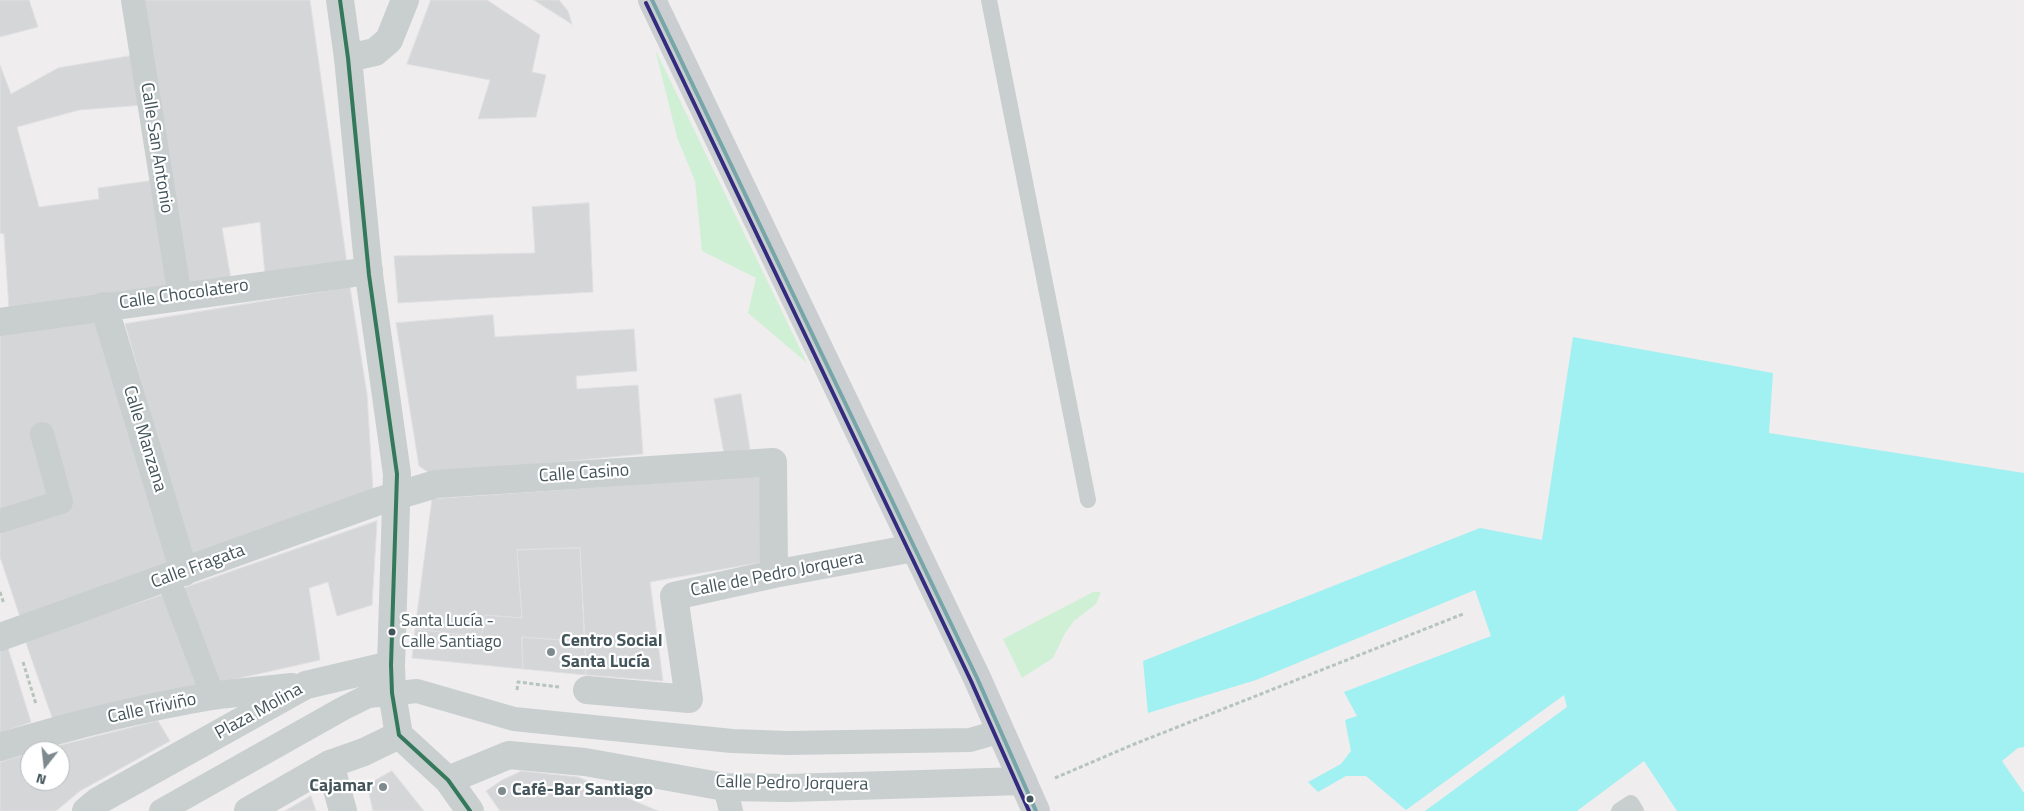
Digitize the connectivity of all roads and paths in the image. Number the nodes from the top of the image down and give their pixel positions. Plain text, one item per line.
1 (133, 0) edge
2 (340, 0) edge
3 (406, 0) edge
4 (652, 0) edge
5 (989, 0) edge
6 (348, 58) junction
7 (369, 271) junction
8 (180, 297) junction
9 (104, 306) junction
10 (0, 322) edge
11 (42, 434) dead end
12 (396, 497) junction
13 (1088, 500) dead end
14 (0, 521) edge
15 (914, 548) junction
16 (774, 574) junction
17 (176, 575) junction
18 (1463, 614) dead end
19 (0, 637) edge
20 (391, 665) junction
21 (518, 682) dead end
22 (306, 685) junction
23 (586, 690) joint
24 (392, 693) junction
25 (213, 696) junction
26 (1001, 731) junction
27 (399, 735) junction
28 (0, 747) edge
29 (330, 764) junction
30 (1055, 778) dead end
31 (448, 780) junction
32 (1023, 781) junction
33 (728, 799) edge
34 (86, 811) edge
35 (161, 811) edge
36 (248, 811) edge
37 (342, 811) edge
38 (470, 811) edge
39 (1036, 811) edge
40 (1619, 811) edge
41 (1636, 811) edge

1 - 8 street, Calle San Antonio
2 - 6 street
3 - 6 street
4 - 15 main road
5 - 13 lane
6 - 7 street
7 - 8 street, Calle Chocolatero
7 - 12 street
8 - 9 street, Calle Chocolatero
9 - 10 street, Calle Chocolatero
9 - 17 street, Calle Manzana
11 - 14 street
12 - 16 street, Calle Casino
12 - 17 street, Calle Fragata
12 - 20 street
15 - 16 street, Calle de Pedro Jorquera
15 - 26 main road
16 - 23 street, Calle de Pedro Jorquera
17 - 19 street, Calle Fragata
17 - 25 street
18 - 30 path
20 - 22 street, Plaza Molina
20 - 24 street
21 - 23 path
22 - 25 street, Calle Triviño
22 - 34 street, Plaza Molina
24 - 26 street
24 - 27 street
24 - 35 street
25 - 28 street, Calle Triviño
26 - 32 main road
27 - 29 street
27 - 31 street
29 - 36 street
29 - 37 street
31 - 33 street, Calle Pedro Jorquera
31 - 38 street
32 - 33 street, Calle Pedro Jorquera
32 - 39 main road
40 - 41 lane

